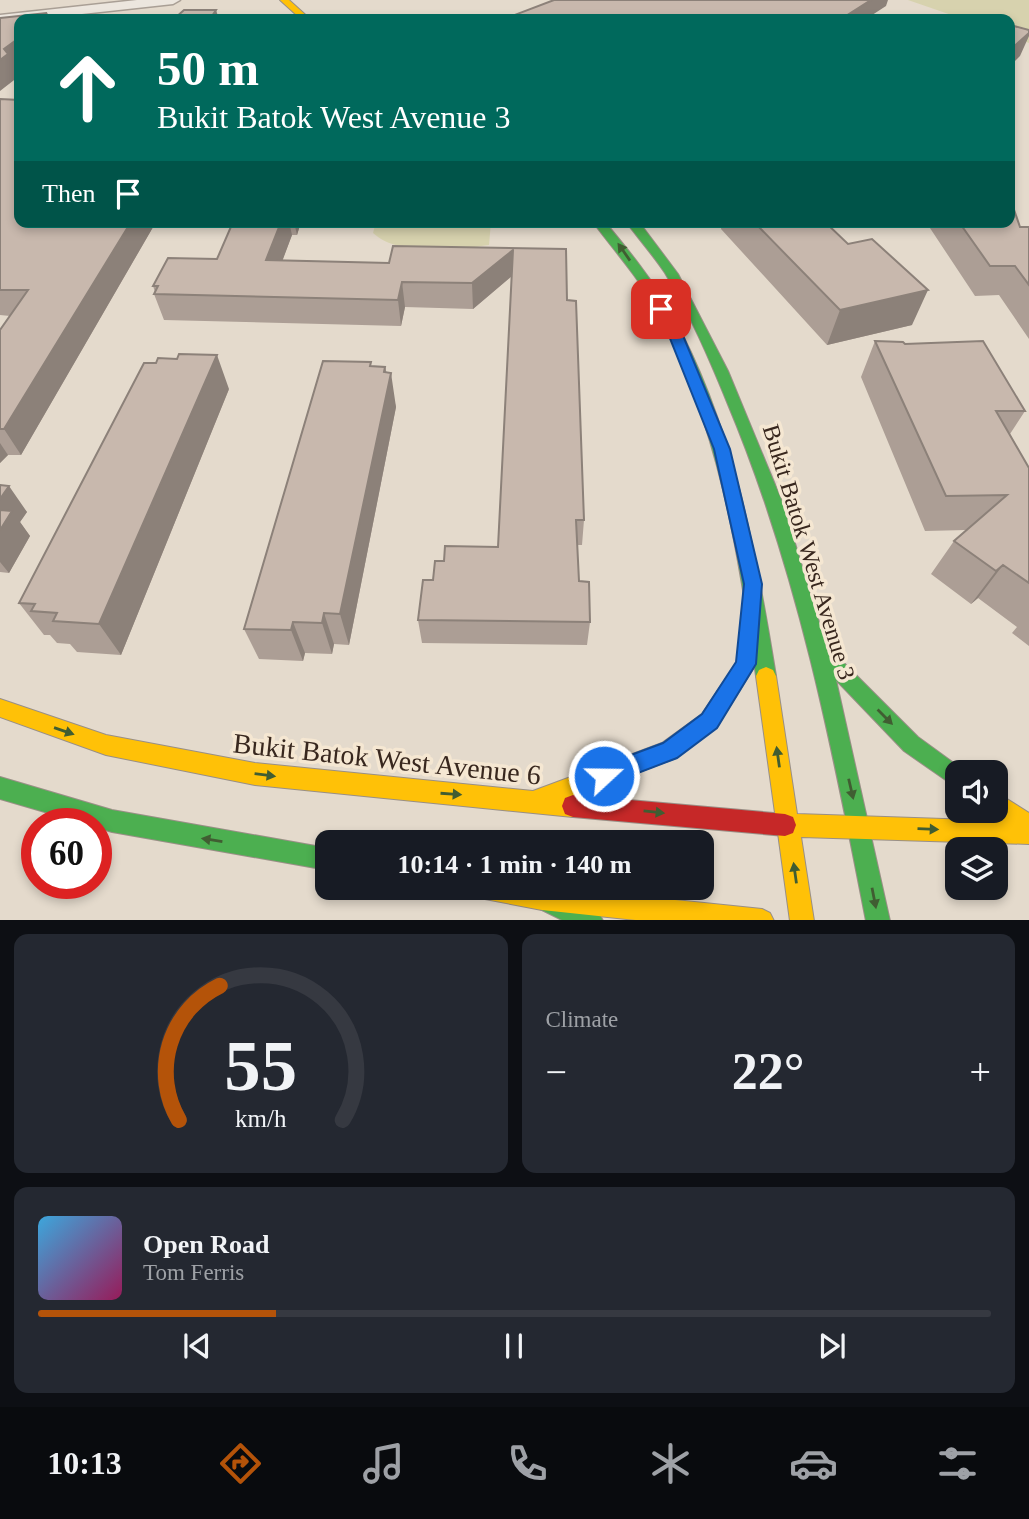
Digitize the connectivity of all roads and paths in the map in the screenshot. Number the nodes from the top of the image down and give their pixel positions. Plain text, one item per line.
1 (173, 0) edge
2 (276, 3) edge
3 (46, 14) edge
4 (297, 14) edge
5 (604, 228) edge
6 (637, 228) edge
7 (753, 584) junction
8 (820, 651) junction
9 (0, 708) edge
10 (945, 768) edge
11 (0, 788) edge
12 (538, 800) junction
13 (1008, 811) edge
14 (788, 825) junction
15 (1029, 826) edge
16 (860, 827) junction
17 (1029, 833) edge
18 (315, 857) edge
19 (546, 900) edge
20 (562, 900) edge
21 (591, 920) edge
22 (762, 920) edge
23 (802, 920) edge
24 (878, 920) edge

1 - 3 street
2 - 4 main road
7 -> 5 main road
6 - 8 main road, Bukit Batok West Avenue 3
7 - 12 main road
14 -> 7 main road
8 -> 10 main road
8 -> 16 main road, Bukit Batok West Avenue 3
9 -> 12 main road, Bukit Batok West Avenue 6
18 -> 11 main road
12 -> 14 main road, Bukit Batok West Avenue 6
13 - 15 main road
14 - 16 main road, Bukit Batok West Avenue 6
23 -> 14 main road
16 -> 17 main road, Bukit Batok West Avenue 6
16 -> 24 main road, Bukit Batok West Avenue 3
19 - 21 main road
20 - 22 main road

